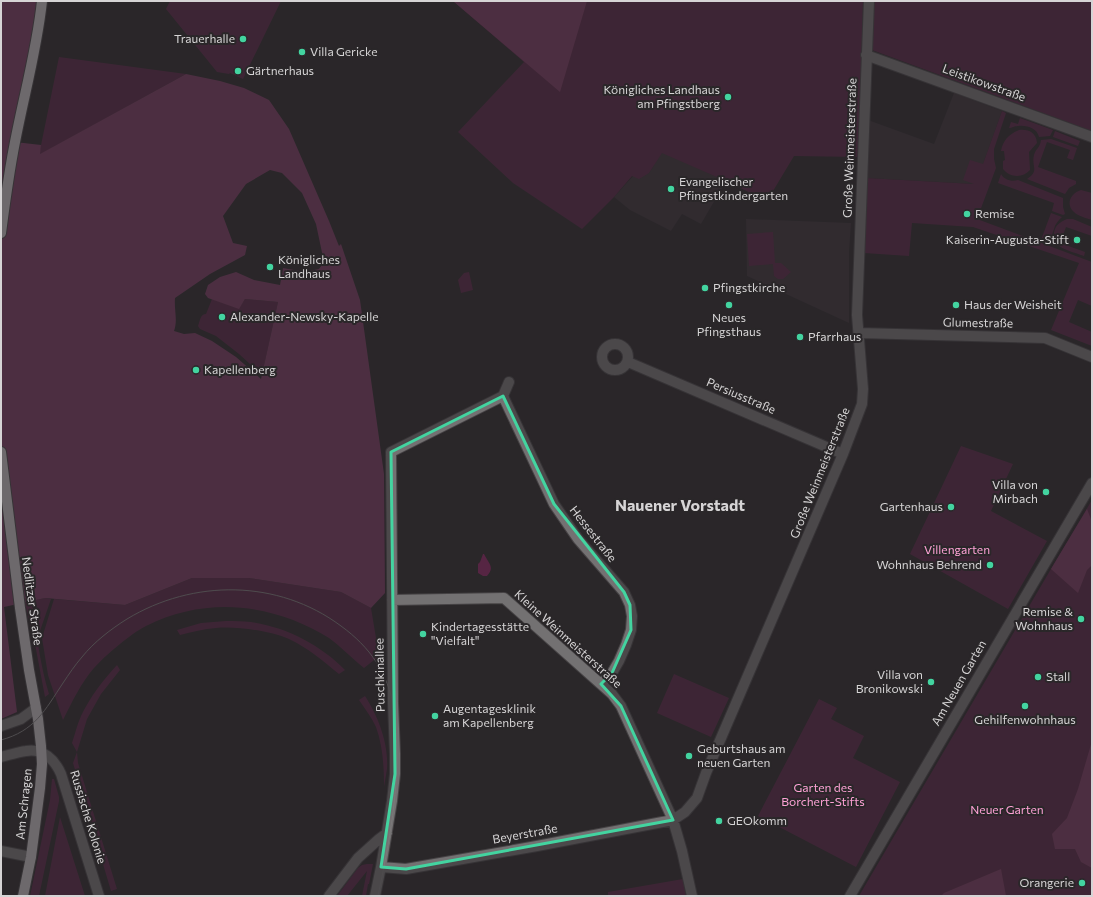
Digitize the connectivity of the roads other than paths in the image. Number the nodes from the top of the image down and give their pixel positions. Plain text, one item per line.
1 (42, 1) edge
2 (869, 1) edge
3 (866, 54) junction
4 (1092, 136) edge
5 (1, 233) edge
6 (859, 333) junction
7 (1092, 357) edge
8 (628, 362) dead end
9 (509, 382) dead end
10 (504, 396) junction
11 (1, 452) edge
12 (843, 454) junction
13 (1092, 484) edge
14 (392, 600) junction
15 (601, 684) junction
16 (36, 708) junction
17 (1, 726) edge
18 (41, 753) junction
19 (1, 757) edge
20 (673, 820) junction
21 (387, 834) junction
22 (1, 851) edge
23 (31, 857) junction
24 (382, 867) junction
25 (23, 896) edge
26 (99, 896) edge
27 (329, 896) edge
28 (376, 896) edge
29 (692, 896) edge
30 (850, 896) edge

1 - 5 main road
2 - 3 street, Große Weinmeisterstraße
3 - 4 street, Leistikowstraße
3 - 6 street, Große Weinmeisterstraße
6 - 7 street, Glumestraße
6 - 12 street, Große Weinmeisterstraße
8 - 12 street, Persiusstraße
9 - 10 street
10 - 14 street, Puschkinallee
10 - 15 street, Hessestraße
11 - 16 main road, Nedlitzer Straße
12 - 20 street, Große Weinmeisterstraße
13 - 30 street, Am Neuen Garten
14 - 15 street, Kleine Weinmeisterstraße
14 - 21 street, Puschkinallee
15 - 20 street, Kleine Weinmeisterstraße
16 - 17 street
16 - 18 main road, Nedlitzer Straße
18 - 19 street
18 - 23 main road, Am Schragen
18 - 26 street, Russische Kolonie
20 - 24 street, Beyerstraße
20 - 29 street
21 - 24 street, Puschkinallee
21 - 27 street
22 - 23 street, Am Schragen
23 - 25 main road, Am Schragen
24 - 28 street, Puschkinallee

